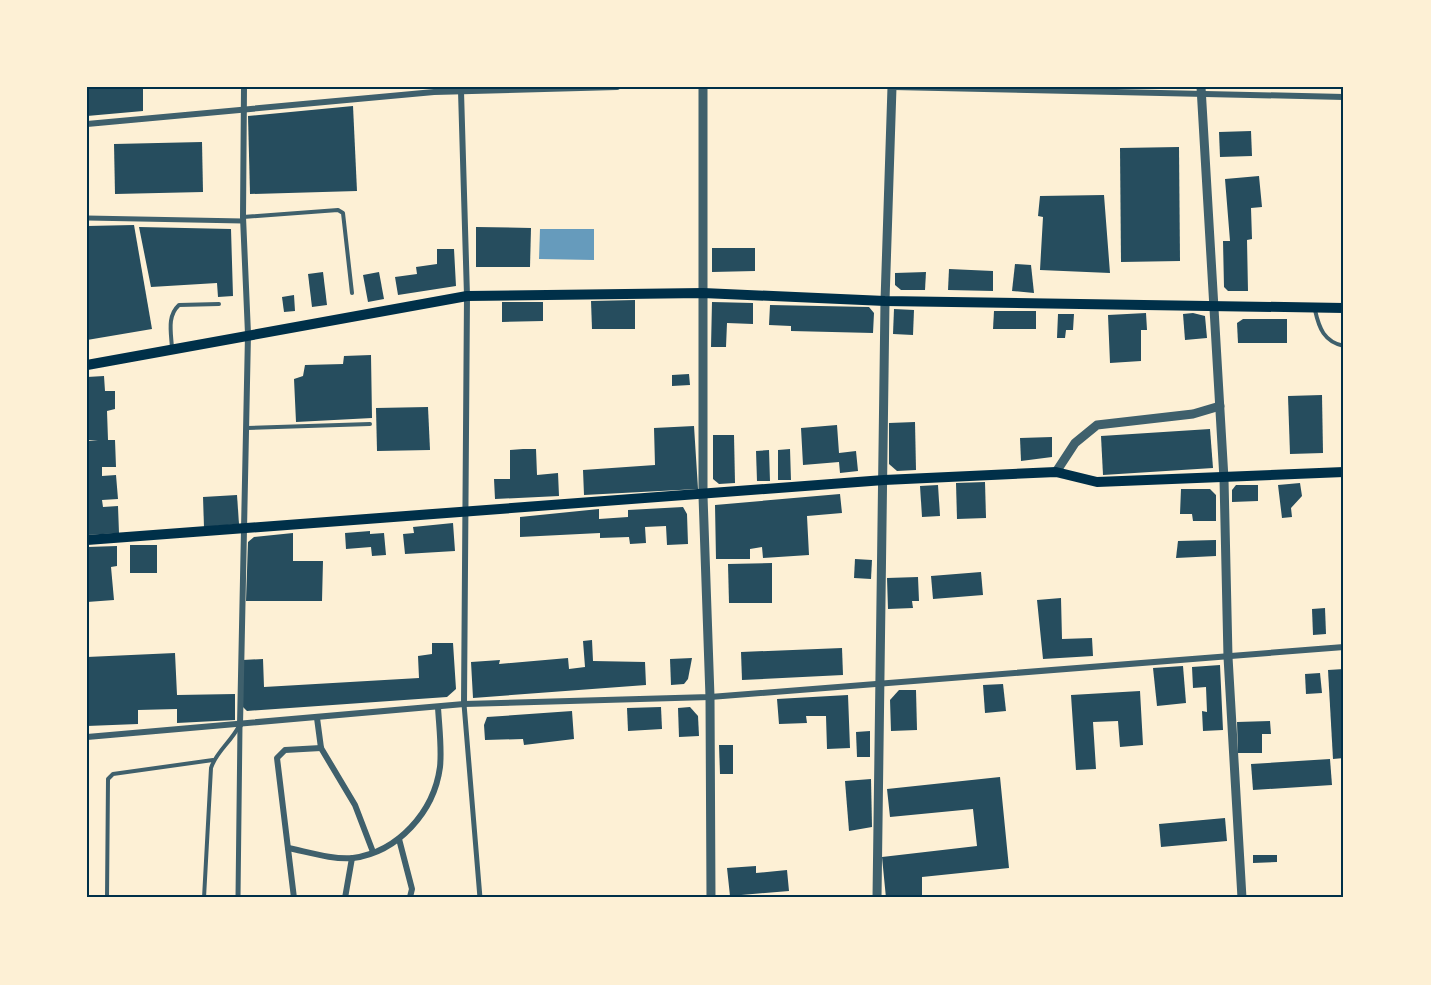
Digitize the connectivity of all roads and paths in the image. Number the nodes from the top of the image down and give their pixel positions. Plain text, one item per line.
1 (244, 87) edge
2 (617, 87) edge
3 (703, 87) edge
4 (892, 87) edge
5 (1201, 89) edge
6 (434, 90) edge
7 (461, 91) junction
8 (1344, 97) edge
9 (244, 110) junction
10 (87, 124) edge
11 (87, 218) edge
12 (243, 219) junction
13 (352, 293) dead end
14 (703, 293) junction
15 (467, 296) junction
16 (885, 301) junction
17 (219, 304) dead end
18 (1214, 306) junction
19 (1315, 308) junction
20 (1344, 308) edge
21 (248, 334) junction
22 (1344, 346) edge
23 (172, 348) junction
24 (87, 365) edge
25 (1220, 406) junction
26 (370, 424) dead end
27 (246, 428) junction
28 (1056, 472) junction
29 (1344, 472) edge
30 (1224, 479) junction
31 (884, 480) junction
32 (704, 496) junction
33 (466, 510) junction
34 (243, 531) junction
35 (87, 540) edge
36 (1344, 647) edge
37 (1228, 657) junction
38 (882, 683) junction
39 (710, 697) junction
40 (464, 704) junction
41 (438, 706) junction
42 (317, 717) junction
43 (240, 725) junction
44 (87, 738) edge
45 (321, 748) junction
46 (213, 760) junction
47 (399, 839) junction
48 (288, 848) junction
49 (373, 852) junction
50 (351, 858) junction
51 (107, 898) edge
52 (204, 898) edge
53 (238, 898) edge
54 (294, 898) edge
55 (345, 898) edge
56 (407, 898) edge
57 (480, 898) edge
58 (711, 898) edge
59 (877, 898) edge
60 (1242, 898) edge

1 - 9 street
2 - 7 street
3 - 14 street
4 - 5 street
4 - 16 street
5 - 8 street
5 - 18 street
6 - 7 street
6 - 9 street
7 - 15 street
9 - 10 street
9 - 12 street
11 - 12 street
12 - 13 lane
12 - 21 street
14 - 15 main road
14 - 16 main road
14 - 32 street
15 - 21 main road
15 - 33 street
16 - 18 main road
16 - 31 street
17 - 23 lane
18 - 19 main road
18 - 25 street
19 - 20 main road
19 - 22 lane
21 - 23 main road
21 - 27 street
23 - 24 main road
25 - 28 street
25 - 30 street
26 - 27 lane
27 - 34 street
28 - 30 main road
28 - 31 main road
29 - 30 main road
30 - 37 street
31 - 32 main road
31 - 38 street
32 - 33 main road
32 - 39 street
33 - 34 main road
33 - 40 street
34 - 35 main road
34 - 43 street
36 - 37 street
37 - 38 street
37 - 60 street
38 - 39 street
38 - 59 street
39 - 40 street
39 - 58 street
40 - 41 street
40 - 57 street
41 - 42 street
41 - 47 street
42 - 43 street
42 - 45 street
43 - 44 street
43 - 46 lane
43 - 53 street
45 - 48 street
45 - 49 street
46 - 51 lane
46 - 52 lane
47 - 49 street
47 - 56 street
48 - 50 street
48 - 54 street
49 - 50 street
50 - 55 street

